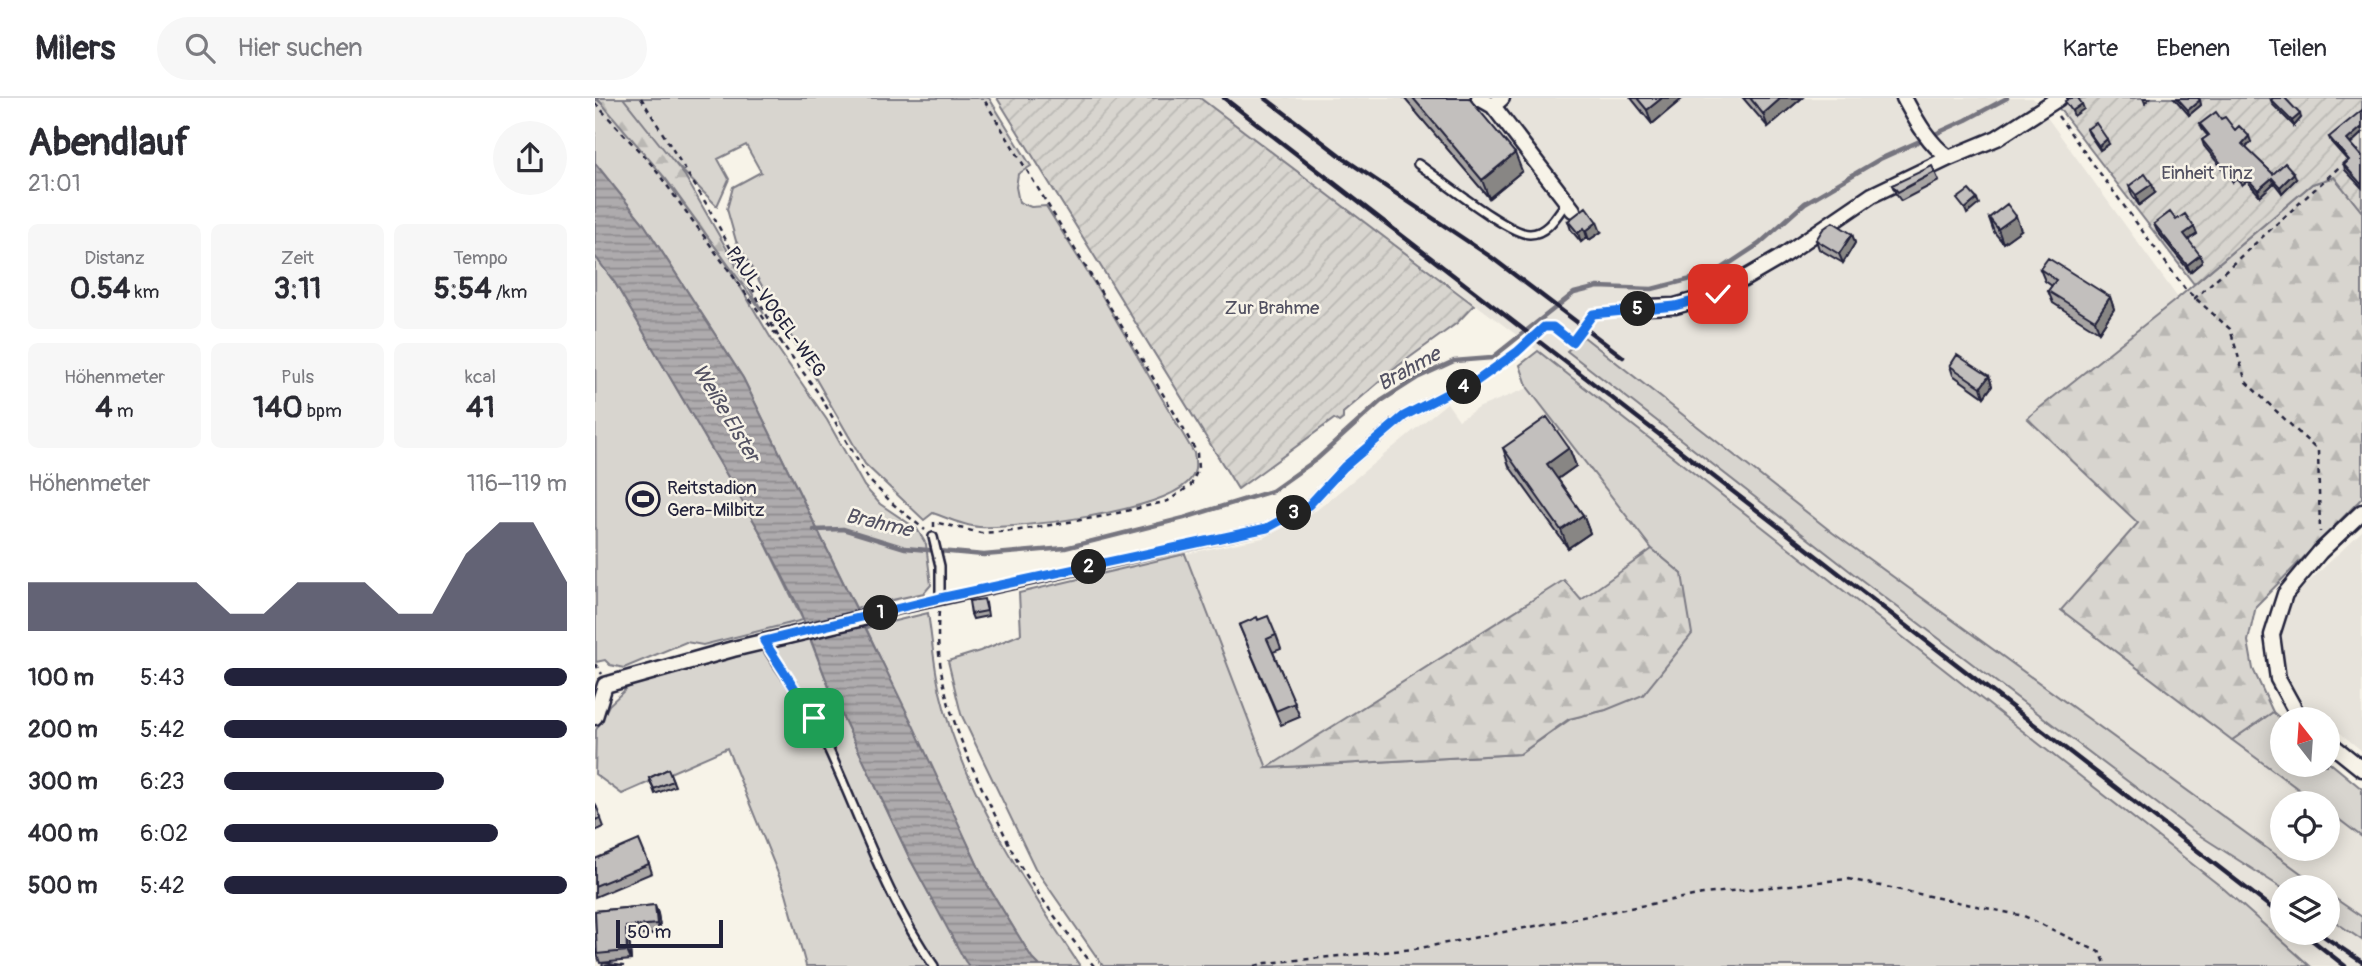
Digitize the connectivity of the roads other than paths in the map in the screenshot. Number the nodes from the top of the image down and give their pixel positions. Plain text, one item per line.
1 (1479, 98) edge
2 (1904, 98) edge
3 (2054, 101) edge
4 (1497, 102) edge
5 (1945, 155) junction
6 (1418, 164) dead end
7 (1570, 206) joint
8 (1647, 307) road end
9 (1471, 385) road end
10 (2362, 512) edge
11 (933, 537) road end
12 (940, 598) junction
13 (884, 613) joint
14 (764, 641) junction
15 (2293, 707) edge
16 (595, 717) edge
17 (2340, 751) edge
18 (2362, 769) edge
19 (934, 966) edge

1 - 4 street
2 - 5 street
3 - 5 street
4 - 7 street
5 - 8 street
6 - 7 lane
9 - 12 lane
10 - 15 street
11 - 12 lane
12 - 13 lane
13 - 14 street
14 - 16 street
14 - 19 lane
17 - 18 street

